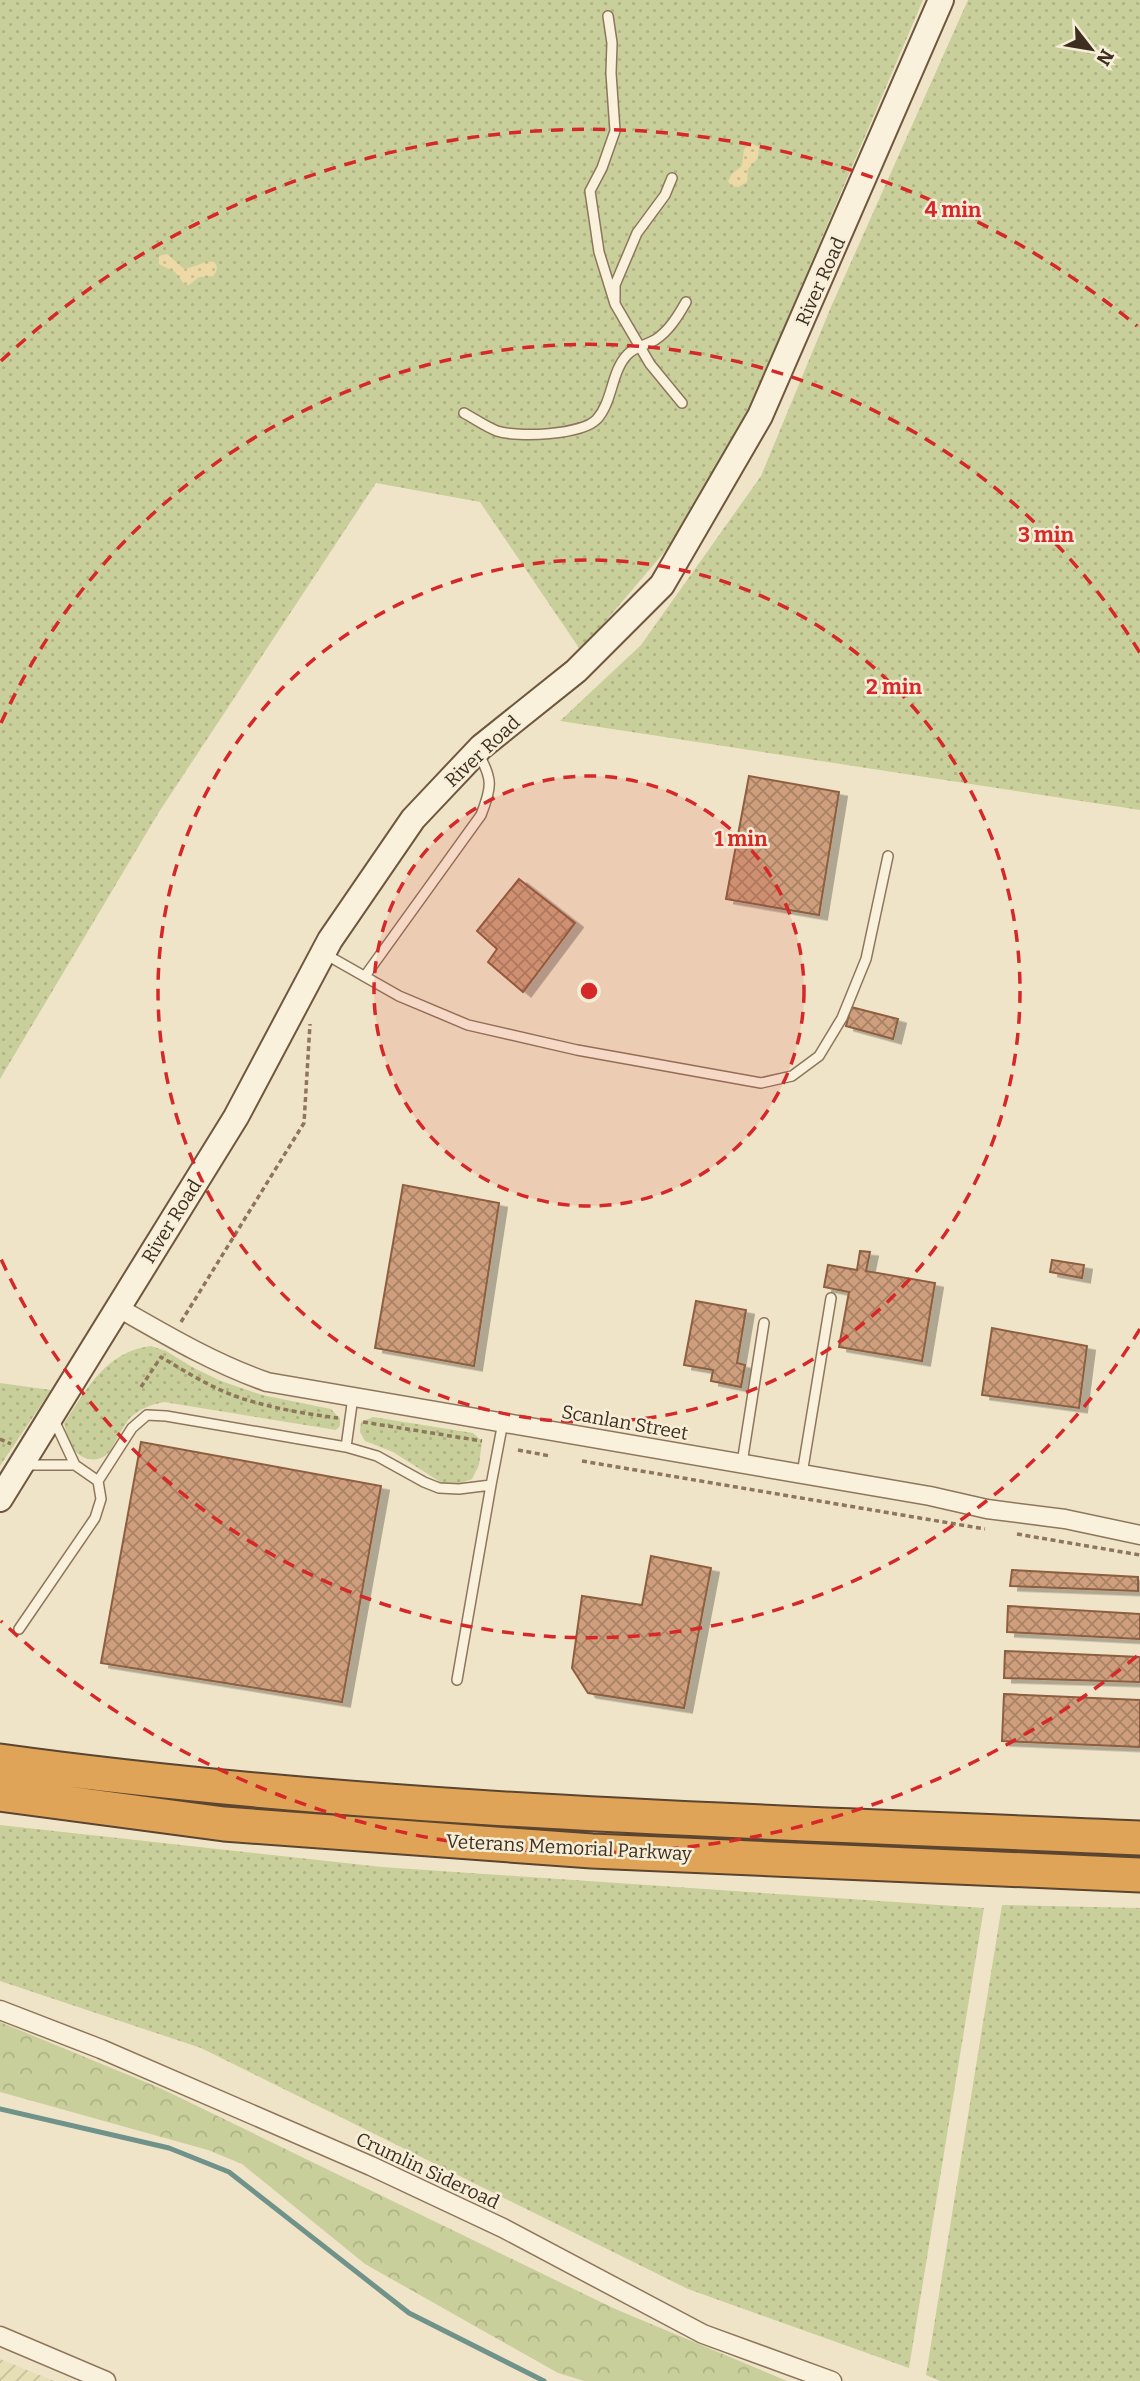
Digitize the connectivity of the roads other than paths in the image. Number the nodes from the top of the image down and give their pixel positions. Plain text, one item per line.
1 (941, 0) edge
2 (608, 16) dead end
3 (672, 178) dead end
4 (686, 302) dead end
5 (615, 304) junction
6 (640, 347) junction
7 (682, 403) dead end
8 (464, 413) dead end
9 (477, 752) junction
10 (888, 856) dead end
11 (323, 953) junction
12 (365, 976) junction
13 (831, 1298) dead end
14 (117, 1307) junction
15 (764, 1323) dead end
16 (353, 1396) junction
17 (52, 1415) junction
18 (503, 1422) junction
19 (346, 1447) junction
20 (742, 1463) junction
21 (21, 1465) junction
22 (75, 1465) junction
23 (802, 1474) junction
24 (98, 1481) junction
25 (491, 1485) junction
26 (0, 1499) edge
27 (1140, 1535) edge
28 (19, 1629) dead end
29 (457, 1680) dead end
30 (0, 1760) edge
31 (0, 1794) edge
32 (1140, 1838) edge
33 (1140, 1875) edge
34 (0, 2010) edge
35 (0, 2336) edge
36 (106, 2381) edge
37 (832, 2381) edge

1 - 9 street, River Road
2 - 5 lane
3 - 5 lane
4 - 6 lane
5 - 6 lane
6 - 7 lane
6 - 8 lane
9 - 11 street, River Road
9 - 12 lane
10 - 12 lane
11 - 12 lane
11 - 14 street, River Road
13 - 23 lane
14 - 16 street, Scanlan Street
14 - 17 street, River Road
15 - 20 lane
16 - 18 street, Scanlan Street
16 - 19 lane
17 - 21 street, River Road
17 - 22 lane
18 - 20 street, Scanlan Street
18 - 25 lane
19 - 24 lane
19 - 25 lane
20 - 23 street, Scanlan Street
21 - 22 lane
21 - 26 street, River Road
22 - 24 lane
23 - 27 street, Scanlan Street
24 - 28 lane
25 - 29 lane
30 - 32 highway, Veterans Memorial Parkway
31 - 33 highway, Veterans Memorial Parkway
34 - 37 street, Crumlin Sideroad
35 - 36 street

